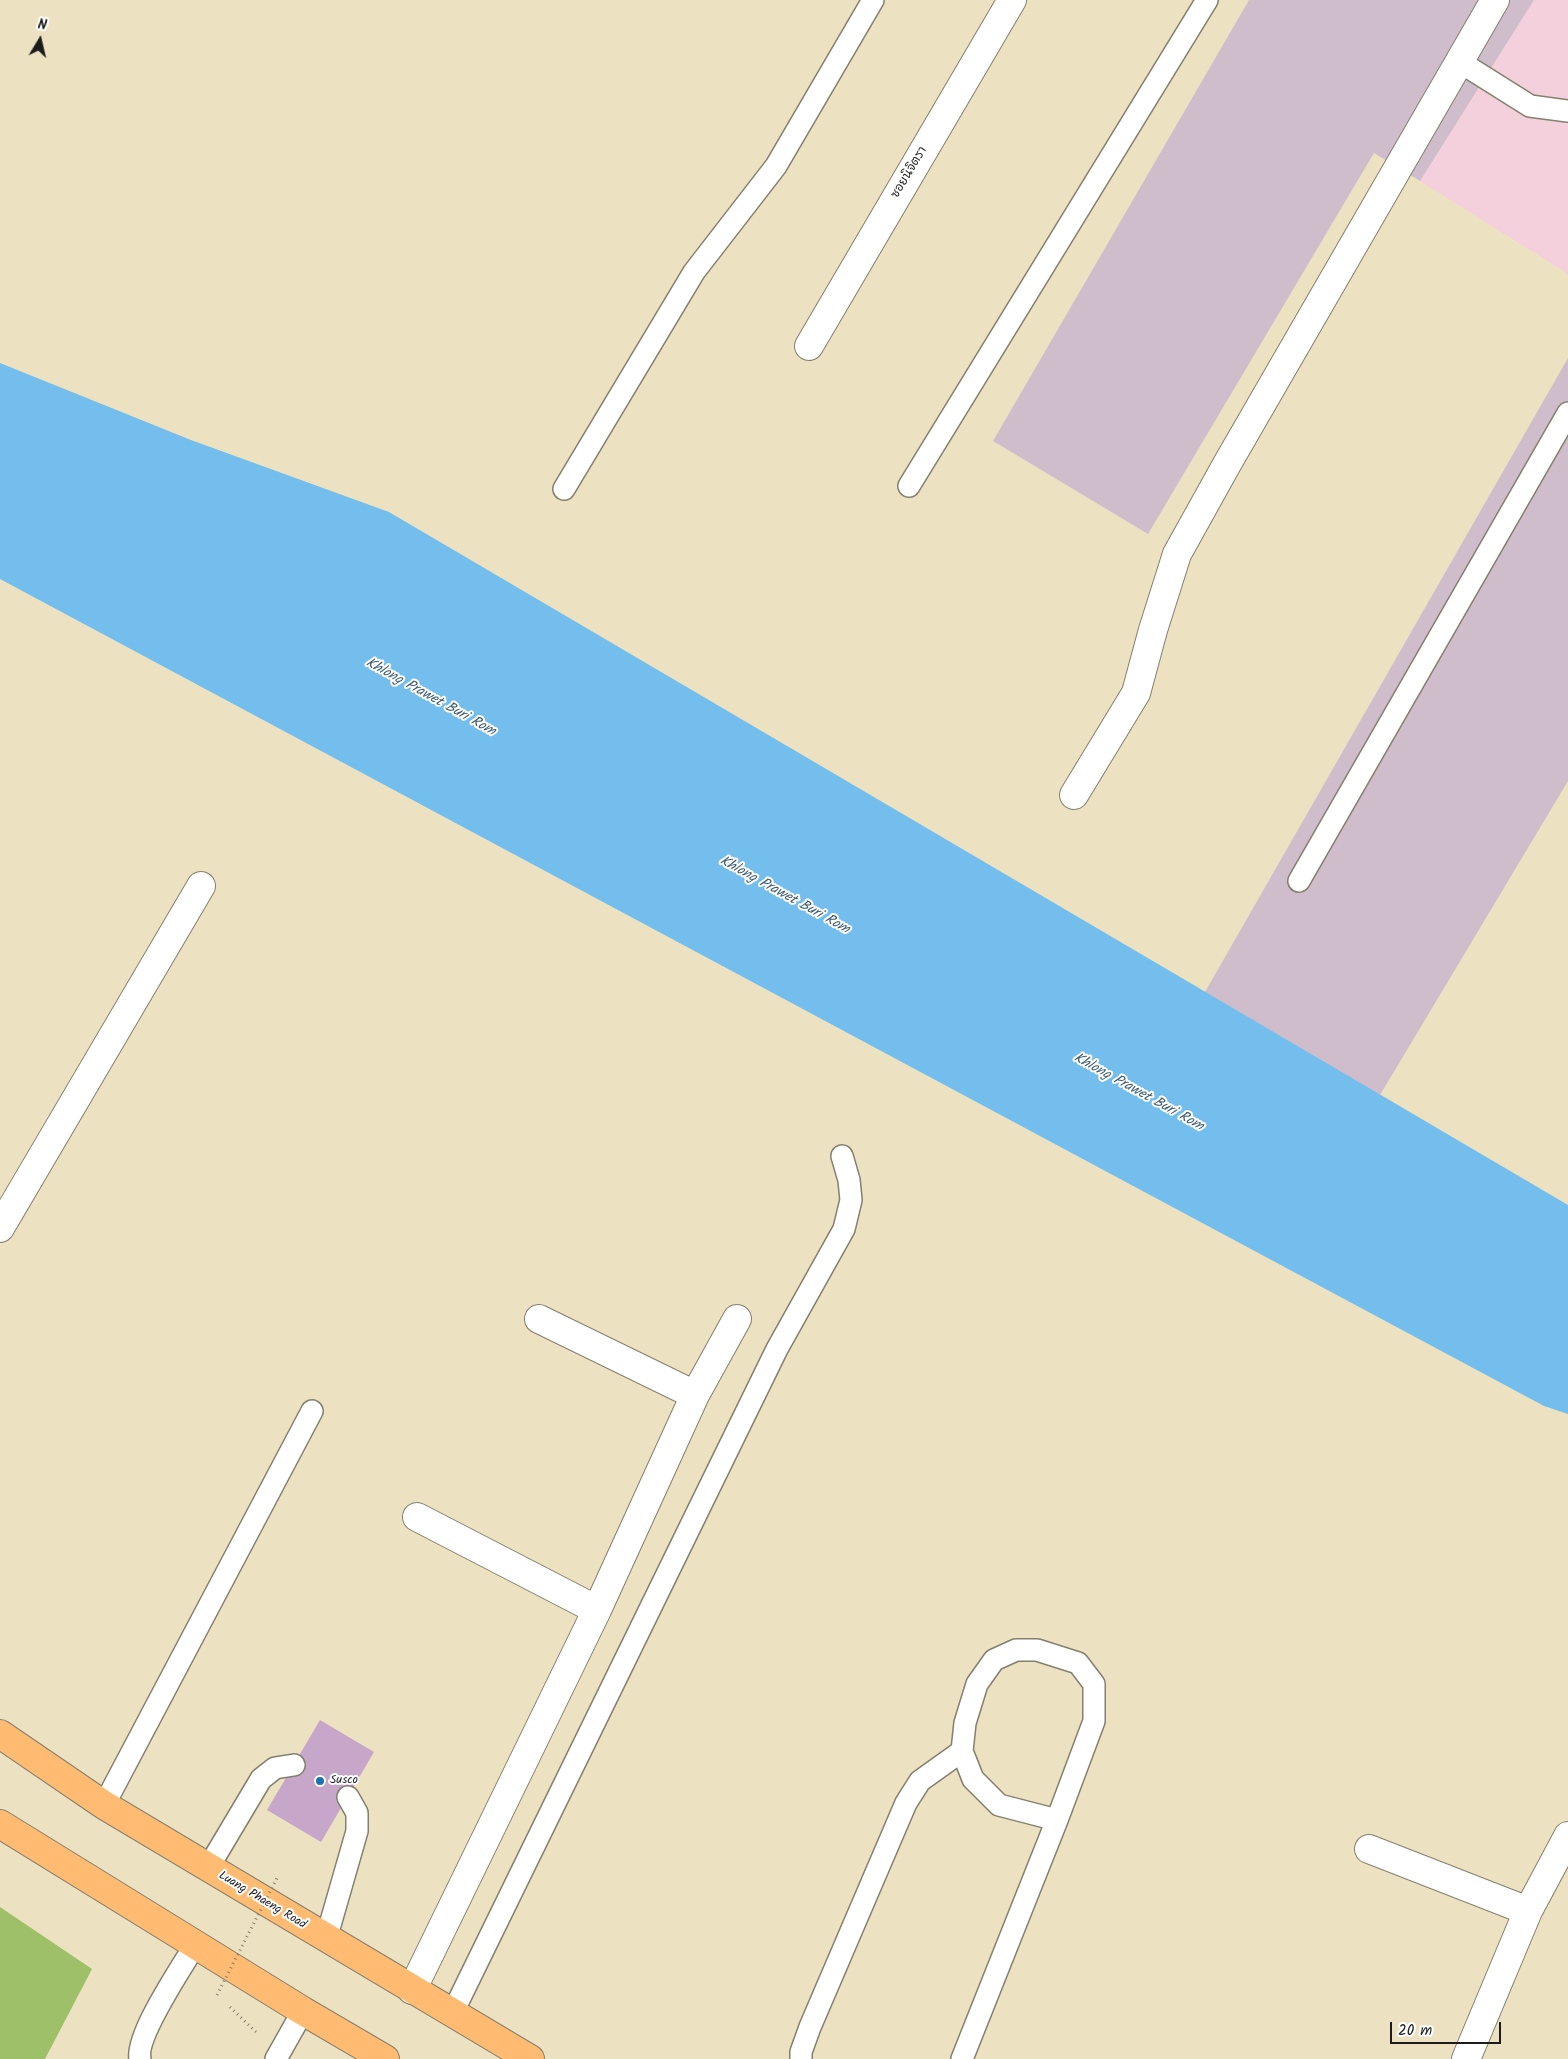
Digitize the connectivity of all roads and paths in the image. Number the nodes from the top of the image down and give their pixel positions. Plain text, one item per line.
1 (873, 0) edge
2 (1012, 0) edge
3 (1207, 0) edge
4 (1494, 0) edge
5 (1460, 62) junction
6 (1568, 111) edge
7 (809, 346) dead end
8 (1568, 413) edge
9 (909, 486) dead end
10 (564, 489) dead end
11 (1074, 795) dead end
12 (1299, 881) dead end
13 (201, 886) dead end
14 (842, 1156) dead end
15 (0, 1228) edge
16 (539, 1319) dead end
17 (737, 1319) dead end
18 (695, 1395) junction
19 (312, 1411) dead end
20 (417, 1517) dead end
21 (597, 1610) junction
22 (0, 1734) edge
23 (962, 1751) junction
24 (294, 1765) dead end
25 (348, 1797) dead end
26 (104, 1805) junction
27 (1057, 1820) junction
28 (0, 1824) edge
29 (1568, 1836) edge
30 (1369, 1849) dead end
31 (208, 1868) junction
32 (278, 1876) dead end
33 (1528, 1911) junction
34 (326, 1939) junction
35 (195, 1945) junction
36 (412, 1990) junction
37 (303, 2011) junction
38 (452, 2014) junction
39 (257, 2033) dead end
40 (140, 2059) edge
41 (276, 2059) edge
42 (385, 2059) edge
43 (530, 2059) edge
44 (801, 2059) edge
45 (962, 2059) edge
46 (1466, 2059) edge

1 - 10 lane
2 - 7 street, ซอยนิจิตรา
3 - 9 lane
4 - 5 street
5 - 6 lane
5 - 11 street
8 - 12 lane
13 - 15 street
14 - 38 lane
16 - 18 street
17 - 18 street
18 - 21 street
19 - 26 lane
20 - 21 street
21 - 36 street
22 - 26 main road, Luang Phaeng Road
23 - 27 lane
23 - 27 lane
23 - 44 lane
24 - 31 lane
25 - 34 lane
26 - 31 main road, Luang Phaeng Road
27 - 45 lane
28 - 35 main road
29 - 33 street
30 - 33 street
31 - 34 main road, Luang Phaeng Road
32 - 39 path, bridge
33 - 46 street
34 - 36 main road, Luang Phaeng Road
35 - 37 main road
35 - 40 lane
36 - 38 main road, Luang Phaeng Road
37 - 41 lane
37 - 42 main road
38 - 43 main road, Luang Phaeng Road

